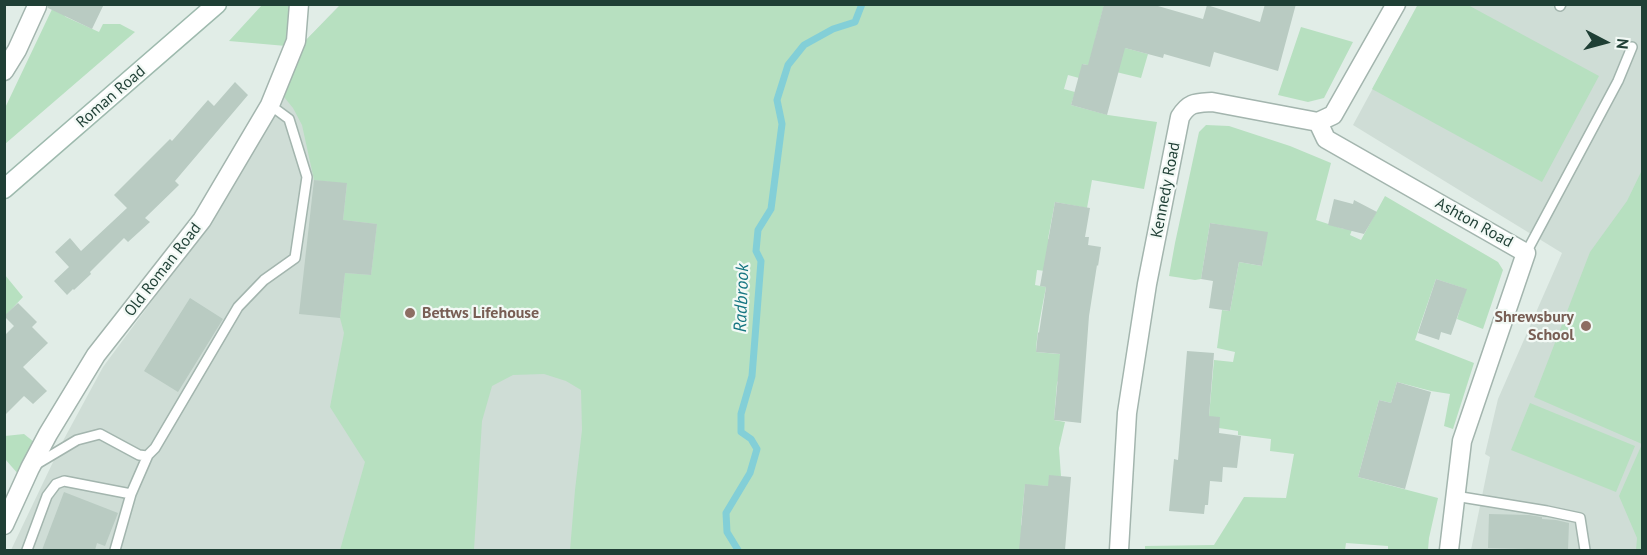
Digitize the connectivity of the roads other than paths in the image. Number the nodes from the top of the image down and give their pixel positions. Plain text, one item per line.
1 (217, 4) edge
2 (299, 4) edge
3 (1396, 4) edge
4 (38, 6) edge
5 (1632, 47) dead end
6 (4, 71) edge
7 (270, 105) junction
8 (1318, 122) junction
9 (4, 189) edge
10 (1526, 253) junction
11 (148, 455) junction
12 (30, 468) junction
13 (131, 494) junction
14 (1455, 496) junction
15 (4, 525) edge
16 (27, 550) edge
17 (116, 550) edge
18 (1119, 550) edge
19 (1449, 550) edge
20 (1585, 550) edge

1 - 9 street, Roman Road
2 - 7 street, Old Roman Road
3 - 8 street
4 - 6 street
5 - 10 lane
7 - 11 lane
7 - 12 street, Old Roman Road
8 - 10 street, Ashton Road
8 - 18 street, Kennedy Road
10 - 14 street, Ashton Road
11 - 12 lane
11 - 13 lane
12 - 15 street, Old Roman Road
13 - 16 lane
13 - 17 lane
14 - 19 street, Ashton Road
14 - 20 lane

